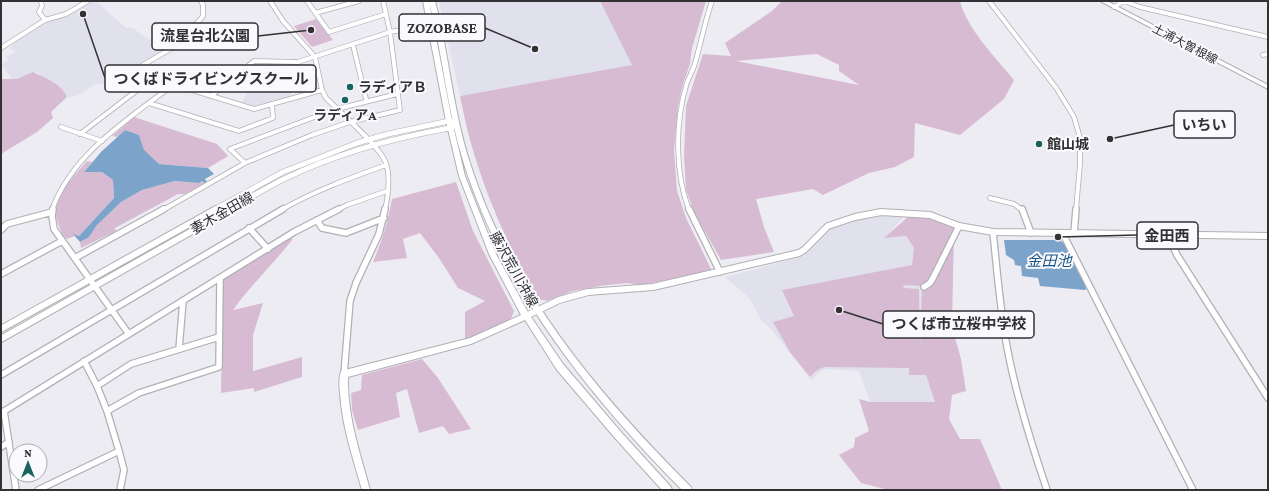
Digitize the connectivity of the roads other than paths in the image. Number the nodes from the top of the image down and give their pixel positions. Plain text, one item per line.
1 (41, 1) edge
2 (88, 1) edge
3 (201, 1) edge
4 (270, 1) edge
5 (309, 1) edge
6 (359, 1) edge
7 (383, 1) edge
8 (426, 1) edge
9 (432, 1) edge
10 (712, 1) edge
11 (989, 1) edge
12 (1103, 1) edge
13 (1124, 1) edge
14 (1114, 7) junction
15 (315, 13) junction
16 (386, 14) junction
17 (46, 20) junction
18 (432, 25) junction
19 (390, 32) junction
20 (1268, 36) edge
21 (353, 45) junction
22 (1, 48) edge
23 (1268, 54) edge
24 (1263, 55) dead end
25 (315, 57) junction
26 (114, 82) dead end
27 (173, 85) junction
28 (1268, 87) edge
29 (322, 90) junction
30 (397, 94) junction
31 (211, 96) junction
32 (366, 99) junction
33 (149, 103) junction
34 (272, 104) junction
35 (337, 108) junction
36 (350, 122) junction
37 (458, 123) junction
38 (450, 124) junction
39 (61, 127) dead end
40 (80, 134) junction
41 (368, 139) junction
42 (102, 141) junction
43 (373, 145) junction
44 (245, 163) junction
45 (386, 165) junction
46 (387, 191) junction
47 (990, 198) dead end
48 (52, 212) junction
49 (384, 218) junction
50 (316, 220) junction
51 (959, 226) junction
52 (249, 228) junction
53 (1, 230) edge
54 (993, 232) junction
55 (1031, 233) junction
56 (1167, 233) junction
57 (1063, 234) junction
58 (1074, 234) junction
59 (1268, 236) edge
60 (62, 241) junction
61 (268, 248) junction
62 (74, 258) junction
63 (720, 272) junction
64 (1, 274) edge
65 (220, 278) junction
66 (90, 279) junction
67 (95, 286) junction
68 (924, 287) dead end
69 (183, 301) junction
70 (111, 309) junction
71 (537, 310) junction
72 (526, 316) junction
73 (1, 329) edge
74 (128, 333) junction
75 (219, 337) junction
76 (1, 339) edge
77 (179, 349) junction
78 (84, 361) junction
79 (344, 374) junction
80 (1, 375) edge
81 (97, 386) junction
82 (1268, 398) edge
83 (107, 411) junction
84 (2, 412) edge
85 (9, 442) junction
86 (1, 447) edge
87 (119, 451) junction
88 (16, 490) edge
89 (38, 490) edge
90 (120, 490) edge
91 (366, 490) edge
92 (668, 490) edge
93 (688, 490) edge
94 (1047, 490) edge
95 (1193, 490) edge

1 - 17 street
2 - 17 street
3 - 26 street
4 - 25 street
5 - 15 street
6 - 15 street
7 - 16 street
8 - 18 main road, 藤沢荒川沖線
9 - 37 main road, 藤沢荒川沖線
10 - 63 street
11 - 58 street
12 - 14 main road, 土浦大曽根線
13 - 14 street
13 - 20 street
14 - 28 main road, 土浦大曽根線
15 - 16 street
16 - 19 street
17 - 22 street
18 - 19 street
18 - 38 main road, 藤沢荒川沖線
19 - 21 street
19 - 30 street
21 - 25 street
21 - 32 street
23 - 24 street
25 - 29 street
25 - 31 street
27 - 31 street
27 - 33 street
27 - 40 street
29 - 34 street
29 - 35 street
30 - 32 street
30 - 36 street
31 - 34 street
32 - 35 street
33 - 34 street
33 - 42 street
35 - 36 street
35 - 44 street
36 - 41 street
36 - 44 street
37 - 38 street, 妻木金田線
37 - 71 main road, 藤沢荒川沖線
38 - 41 street, 妻木金田線
38 - 43 street, 妻木金田線
38 - 72 main road, 藤沢荒川沖線
39 - 40 street
40 - 42 street
41 - 43 street
41 - 66 street, 妻木金田線
42 - 48 street
43 - 45 street
43 - 67 street, 妻木金田線
44 - 62 street
45 - 46 street
45 - 52 street
46 - 49 street
46 - 50 street
47 - 55 street
48 - 53 street
48 - 60 street
49 - 50 street
49 - 79 street
50 - 61 street
51 - 54 street
51 - 63 street
51 - 68 street
52 - 61 street
52 - 70 street
54 - 55 street
54 - 94 street
55 - 57 street
56 - 58 street
56 - 59 street
56 - 82 street
57 - 58 street
57 - 95 street
60 - 62 street
60 - 64 street
61 - 65 street
62 - 66 street
63 - 71 street
65 - 69 street
65 - 75 street
66 - 67 street
66 - 73 street, 妻木金田線
67 - 70 street
67 - 76 street, 妻木金田線
69 - 74 street
69 - 77 street
70 - 74 street
70 - 80 street
71 - 72 street
71 - 93 main road, 藤沢荒川沖線
72 - 79 main road, 藤沢荒川沖線
72 - 92 main road, 藤沢荒川沖線
74 - 78 street
75 - 77 street
75 - 83 street
77 - 81 street
78 - 81 street
78 - 84 street
79 - 91 main road
81 - 83 street
83 - 87 street
84 - 85 street
85 - 86 street
85 - 88 street
87 - 89 street
87 - 90 street

